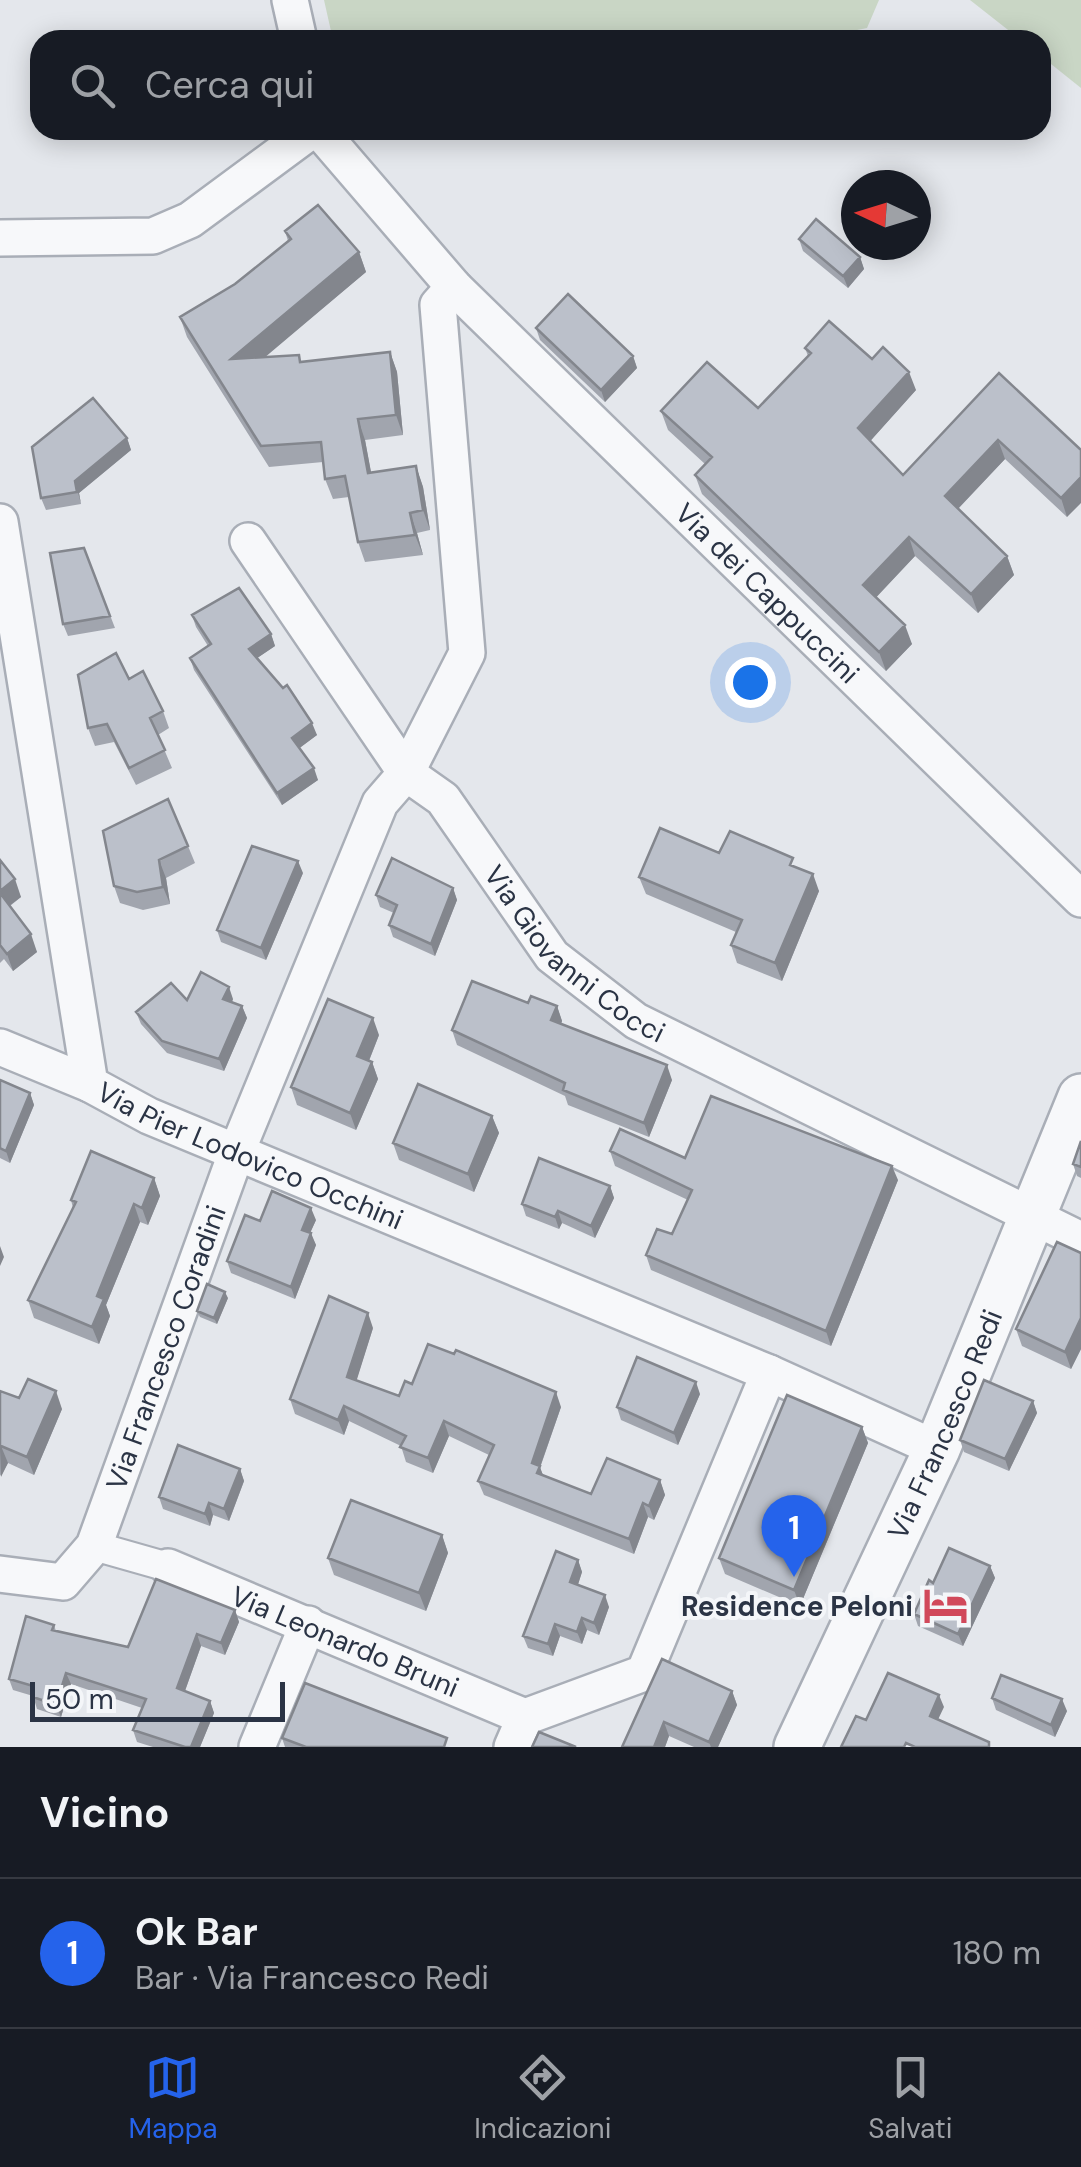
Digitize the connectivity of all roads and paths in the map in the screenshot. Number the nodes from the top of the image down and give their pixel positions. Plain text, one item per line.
1 (290, 0) edge
2 (297, 30) edge
3 (302, 140) edge
4 (325, 140) edge
5 (0, 238) edge
6 (454, 287) junction
7 (0, 522) edge
8 (248, 541) dead end
9 (406, 774) junction
10 (1081, 899) edge
11 (0, 1046) edge
12 (90, 1084) junction
13 (1081, 1097) edge
14 (237, 1151) junction
15 (1031, 1216) junction
16 (1081, 1240) edge
17 (770, 1374) junction
18 (937, 1450) junction
19 (94, 1546) junction
20 (168, 1567) joint
21 (0, 1574) edge
22 (308, 1624) junction
23 (519, 1732) edge
24 (256, 1747) edge
25 (797, 1747) edge

1 - 2 street
3 - 5 street
4 - 6 street, Via dei Cappuccini
6 - 9 street
6 - 10 street, Via dei Cappuccini
7 - 12 street, Via Pier Lodovico Occhini
8 - 9 street, Via Giovanni Cocci
9 - 14 street, Via Francesco Coradini
9 - 15 street, Via Giovanni Cocci
11 - 12 street
12 - 14 street, Via Pier Lodovico Occhini
13 - 15 street, Via Francesco Redi
14 - 17 street, Via Pier Lodovico Occhini
14 - 19 street, Via Francesco Coradini
15 - 16 street, Via Giovanni Cocci
15 - 18 street, Via Francesco Redi
17 - 18 street, Via Pier Lodovico Occhini
17 - 23 street
18 - 25 street, Via Francesco Redi
19 - 20 street
19 - 21 street, Via Francesco Coradini
20 - 22 street, Via Leonardo Bruni
22 - 23 street, Via Leonardo Bruni
22 - 24 street

